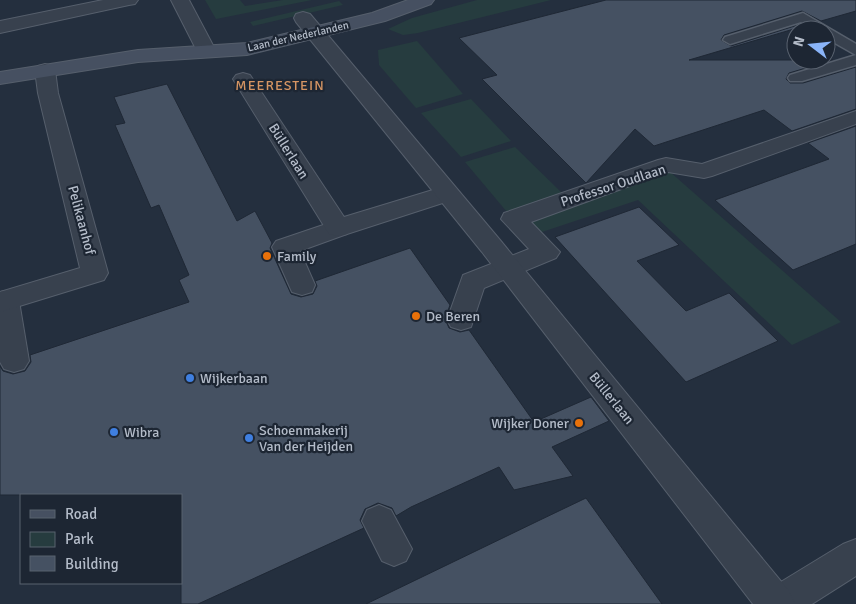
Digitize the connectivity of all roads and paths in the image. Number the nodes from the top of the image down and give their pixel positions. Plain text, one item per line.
1 (129, 0) edge
2 (180, 0) edge
3 (381, 0) edge
4 (425, 0) edge
5 (107, 2) edge
6 (793, 20) edge
7 (807, 20) edge
8 (786, 22) edge
9 (308, 25) junction
10 (0, 27) edge
11 (836, 38) edge
12 (730, 40) dead end
13 (204, 46) junction
14 (856, 51) edge
15 (856, 60) edge
16 (45, 70) junction
17 (0, 78) edge
18 (796, 78) dead end
19 (243, 79) dead end
20 (856, 117) edge
21 (446, 194) junction
22 (338, 228) junction
23 (508, 268) junction
24 (302, 285) dead end
25 (2, 302) edge
26 (461, 320) dead end
27 (14, 360) dead end
28 (856, 556) edge
29 (777, 604) edge

1 - 5 street
2 - 13 street
3 - 9 main road, Laan der Nederlanden
4 - 9 main road, Laan der Nederlanden
5 - 10 street
6 - 7 lane
8 - 12 lane
9 - 13 main road, Laan der Nederlanden
9 - 21 street, Büllerlaan
11 - 14 lane
13 - 16 main road, Laan der Nederlanden
15 - 18 lane
16 - 17 main road, Laan der Nederlanden
16 - 25 street, Pelikaanhof
19 - 22 street, Büllerlaan
20 - 23 street, Professor Oudlaan
21 - 22 street
21 - 23 street, Büllerlaan
22 - 24 street
23 - 26 street
23 - 29 street, Büllerlaan
25 - 27 street
28 - 29 street

